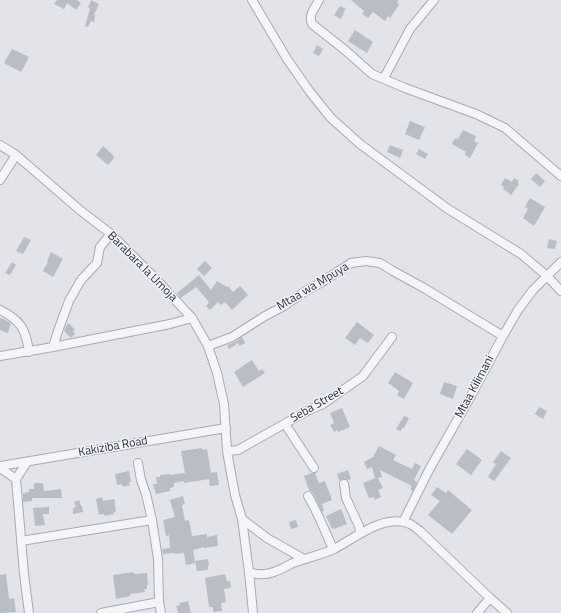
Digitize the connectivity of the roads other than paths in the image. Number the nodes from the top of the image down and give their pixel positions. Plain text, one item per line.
1 (252, 0) edge
2 (319, 0) edge
3 (434, 0) edge
4 (384, 78) junction
5 (0, 145) edge
6 (16, 156) junction
7 (561, 176) edge
8 (0, 180) edge
9 (111, 234) junction
10 (561, 262) edge
11 (547, 276) junction
12 (561, 291) edge
13 (0, 310) edge
14 (192, 318) junction
15 (503, 336) junction
16 (392, 337) dead end
17 (208, 346) junction
18 (52, 348) junction
19 (29, 352) junction
20 (0, 356) edge
21 (285, 424) junction
22 (226, 428) junction
23 (227, 451) junction
24 (27, 462) junction
25 (138, 463) dead end
26 (0, 467) edge
27 (314, 468) dead end
28 (16, 479) junction
29 (344, 484) dead end
30 (308, 496) dead end
31 (242, 519) junction
32 (152, 520) junction
33 (403, 522) junction
34 (360, 533) junction
35 (21, 541) junction
36 (333, 549) junction
37 (304, 559) junction
38 (249, 572) junction
39 (490, 598) junction
40 (160, 602) junction
41 (29, 613) edge
42 (101, 613) edge
43 (161, 613) edge
44 (253, 613) edge
45 (477, 613) edge
46 (507, 613) edge

1 - 11 street
2 - 4 street
3 - 4 street
4 - 7 street
5 - 6 street, Barabara la Umoja
6 - 8 street
6 - 9 street, Barabara la Umoja
9 - 14 street, Barabara la Umoja
9 - 18 street
10 - 11 street, Mtaa Kilimani
11 - 12 street
11 - 15 street, Mtaa Kilimani
13 - 19 street
14 - 17 street, Barabara la Umoja
14 - 18 street
15 - 17 street, Mtaa wa Mpuya
15 - 33 street, Mtaa Kilimani
16 - 21 street, Seba Street
17 - 22 street, Barabara la Umoja
18 - 19 street
19 - 20 street
21 - 23 street, Seba Street
21 - 27 street
22 - 23 street, Barabara la Umoja
22 - 24 street, Kakiziba Road
23 - 31 street, Barabara la Umoja
24 - 26 street, Kakiziba Road
24 - 28 street
25 - 32 street
26 - 28 street
28 - 35 street
29 - 34 street
30 - 36 street
31 - 37 street
31 - 38 street, Barabara la Umoja
32 - 35 street
32 - 40 street
33 - 34 street
33 - 39 street
34 - 36 street
35 - 41 street
36 - 37 street
37 - 38 street
38 - 44 street, Barabara la Umoja
39 - 45 street
39 - 46 street
40 - 42 street
40 - 43 street

